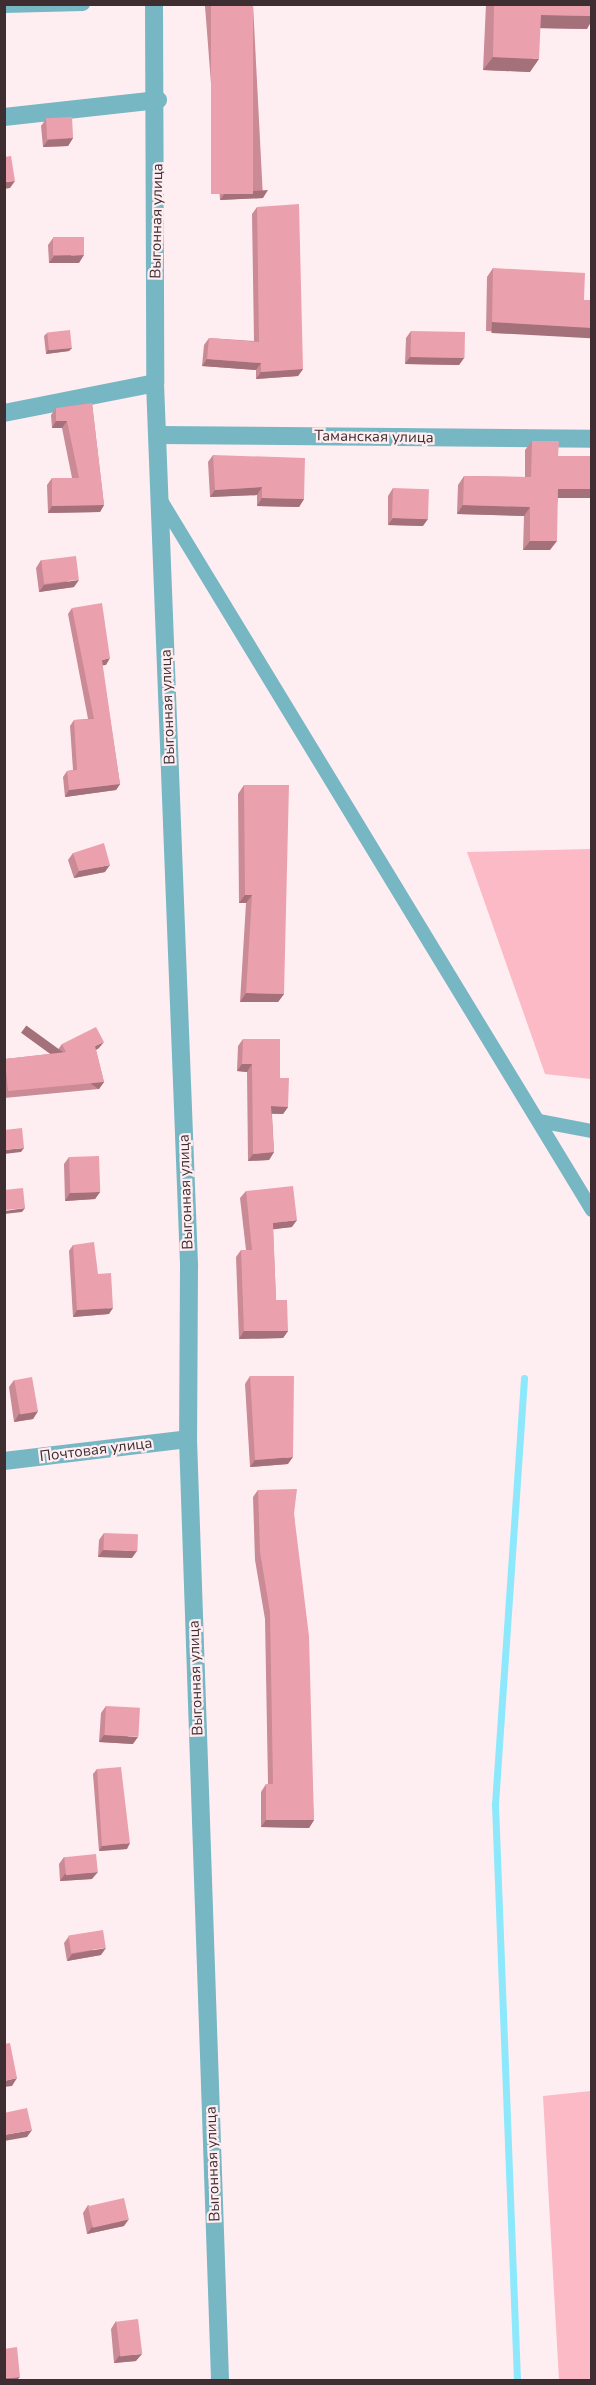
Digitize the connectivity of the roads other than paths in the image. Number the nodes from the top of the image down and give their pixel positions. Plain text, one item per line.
1 (83, 4) edge
2 (154, 4) edge
3 (4, 6) edge
4 (158, 100) junction
5 (4, 117) edge
6 (155, 383) junction
7 (4, 413) edge
8 (157, 435) junction
9 (591, 439) edge
10 (160, 499) junction
11 (539, 1121) junction
12 (591, 1131) edge
13 (591, 1210) edge
14 (188, 1439) junction
15 (4, 1461) edge
16 (220, 2380) edge

1 - 3 lane
2 - 4 street, Выгонная улица
4 - 5 street
4 - 6 street, Выгонная улица
6 - 7 street
6 - 8 street, Выгонная улица
8 - 9 street, Таманская улица
8 - 10 street, Выгонная улица
10 - 11 lane
10 - 14 street, Выгонная улица
11 - 12 lane
11 - 13 lane
14 - 15 street, Почтовая улица
14 - 16 street, Выгонная улица

